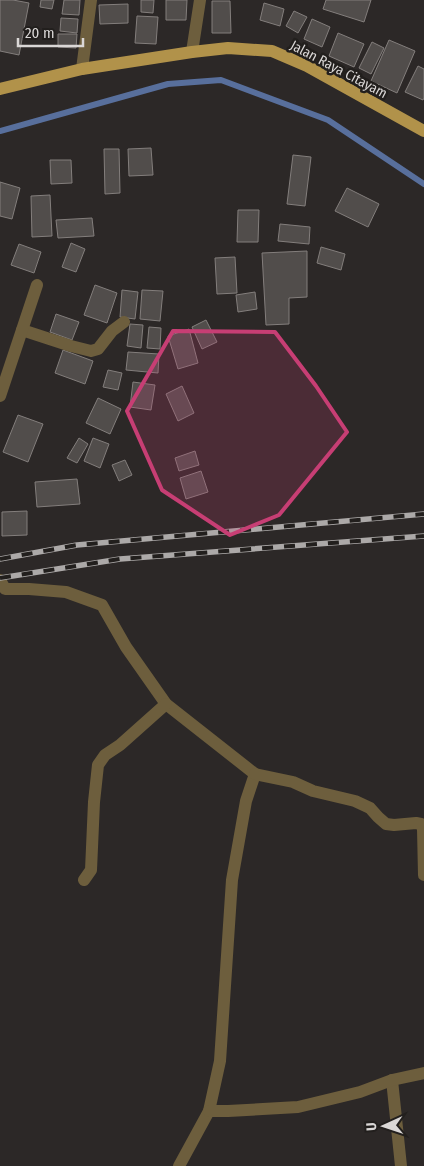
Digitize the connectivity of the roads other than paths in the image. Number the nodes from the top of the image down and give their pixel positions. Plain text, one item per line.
1 (91, 0) edge
2 (200, 0) edge
3 (192, 52) junction
4 (82, 69) junction
5 (0, 89) edge
6 (424, 131) edge
7 (37, 285) dead end
8 (124, 322) dead end
9 (22, 330) junction
10 (0, 396) edge
11 (2, 586) edge
12 (166, 704) junction
13 (255, 774) junction
14 (424, 875) edge
15 (84, 880) dead end
16 (424, 1073) edge
17 (392, 1080) junction
18 (209, 1111) junction
19 (179, 1166) edge
20 (401, 1166) edge

1 - 4 street
2 - 3 street
3 - 4 main road, Jalan Raya Citayam
3 - 6 main road, Jalan Raya Citayam
4 - 5 main road, Jalan Raya Citayam
7 - 9 street
8 - 9 street
9 - 10 street
11 - 12 street
12 - 13 street
12 - 15 street
13 - 14 street
13 - 18 street
16 - 17 street
17 - 18 street
17 - 20 street
18 - 19 street

